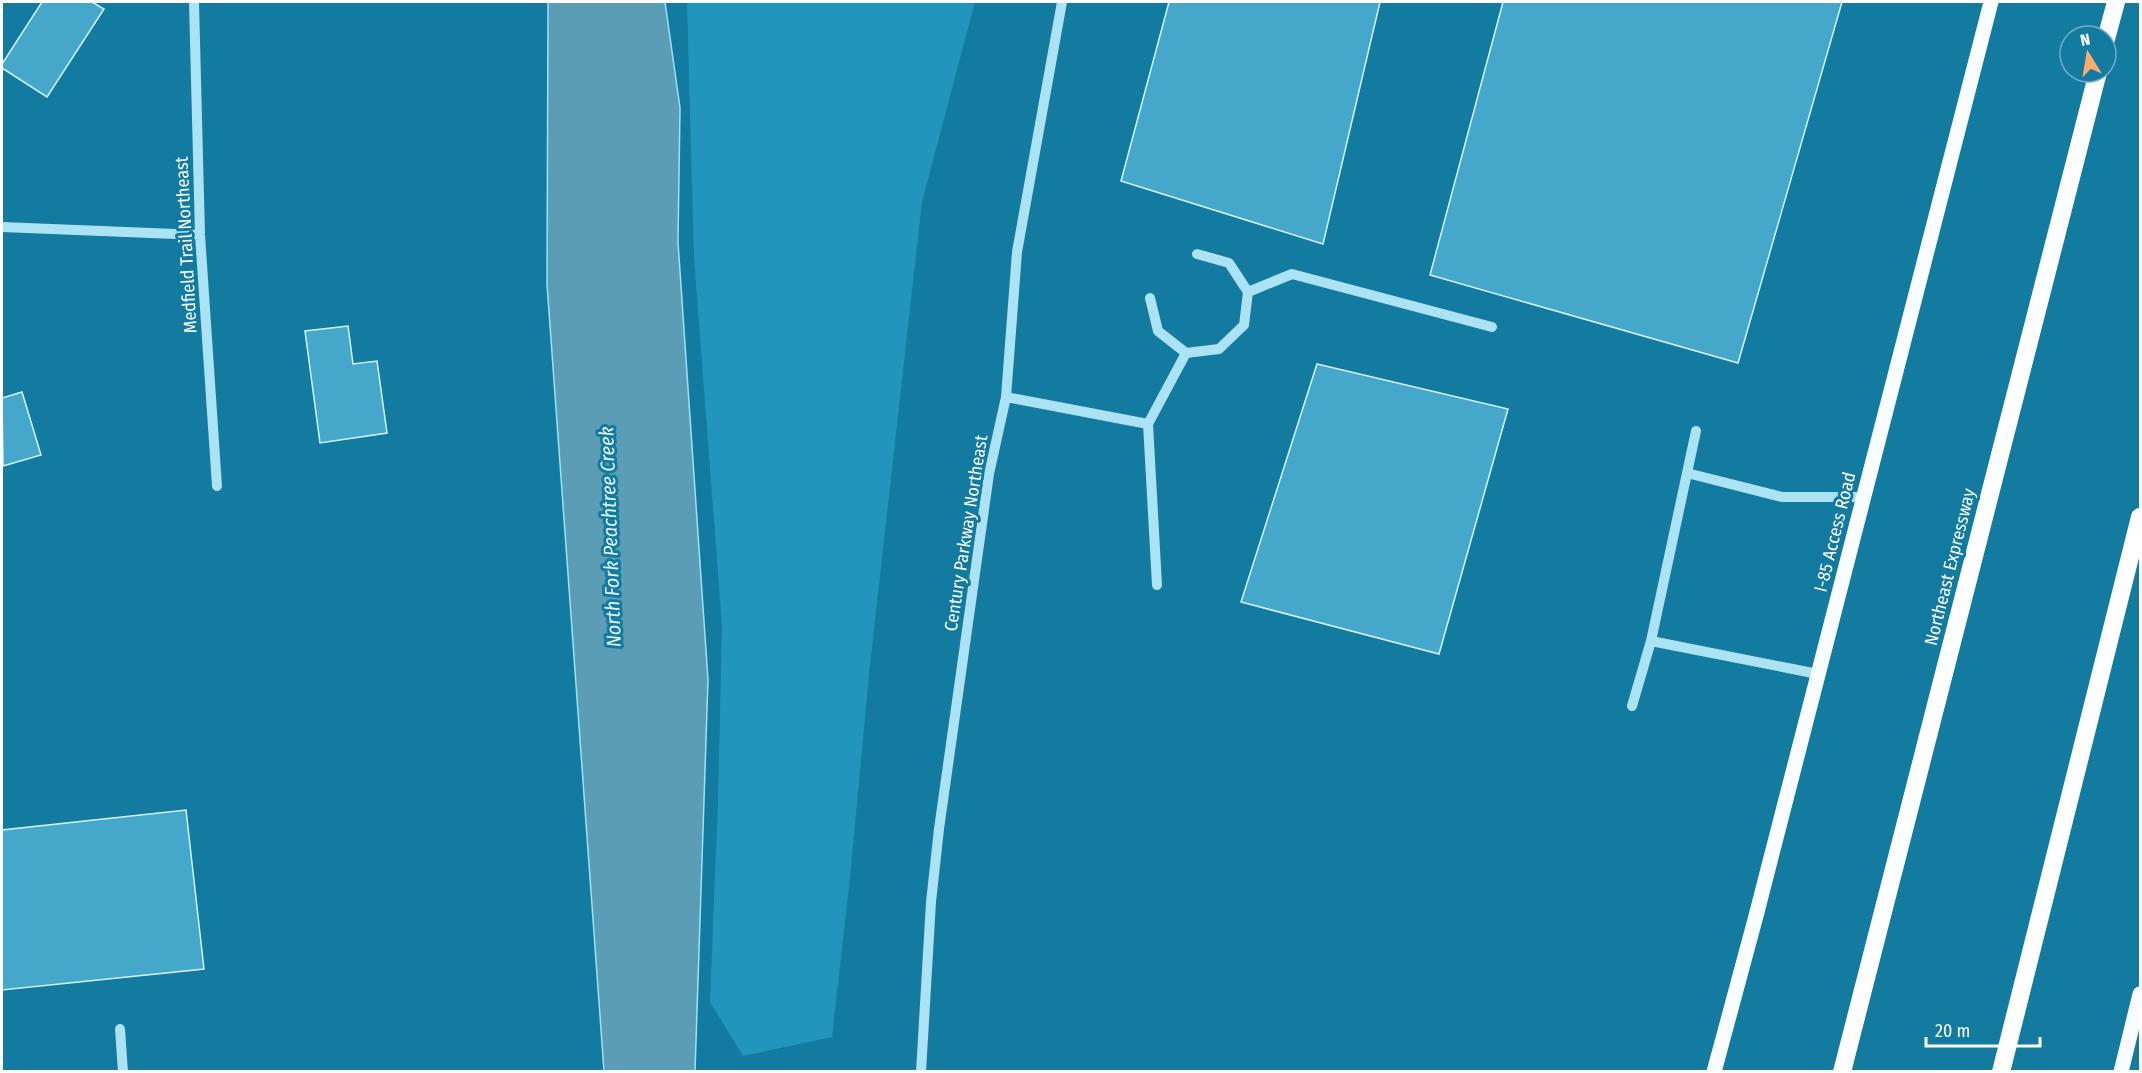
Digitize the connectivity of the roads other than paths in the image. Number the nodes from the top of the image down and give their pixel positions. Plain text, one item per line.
1 (194, 2) edge
2 (1062, 2) edge
3 (1990, 2) edge
4 (2116, 2) edge
5 (2110, 24) edge
6 (2095, 84) edge
7 (2, 227) edge
8 (200, 235) junction
9 (1197, 254) dead end
10 (1248, 292) junction
11 (1150, 298) dead end
12 (1492, 327) dead end
13 (1186, 353) junction
14 (1006, 397) junction
15 (1148, 423) junction
16 (1696, 431) dead end
17 (1687, 473) junction
18 (218, 486) dead end
19 (1864, 497) junction
20 (2140, 517) edge
21 (1157, 585) dead end
22 (1651, 641) junction
23 (1818, 674) junction
24 (1632, 706) dead end
25 (2140, 994) edge
26 (120, 1029) dead end
27 (123, 1071) edge
28 (921, 1071) edge
29 (1714, 1071) edge
30 (1842, 1071) edge
31 (2001, 1071) edge
32 (2121, 1071) edge

1 - 8 street, Medfield Trail Northeast
2 - 14 street, Century Parkway Northeast
3 - 19 main road, I-85 Access Road
4 - 5 highway
6 - 30 highway, Northeast Expressway
7 - 8 street
8 - 18 street, Medfield Trail Northeast
9 - 10 street
10 - 12 street
10 - 13 street
11 - 13 street
13 - 15 street
14 - 15 street
14 - 28 street, Century Parkway Northeast
15 - 21 street
16 - 17 street
17 - 19 street
17 - 22 street
19 - 23 main road, I-85 Access Road
20 - 31 highway
22 - 23 street
22 - 24 street
23 - 29 main road, I-85 Access Road
25 - 32 main road
26 - 27 street

